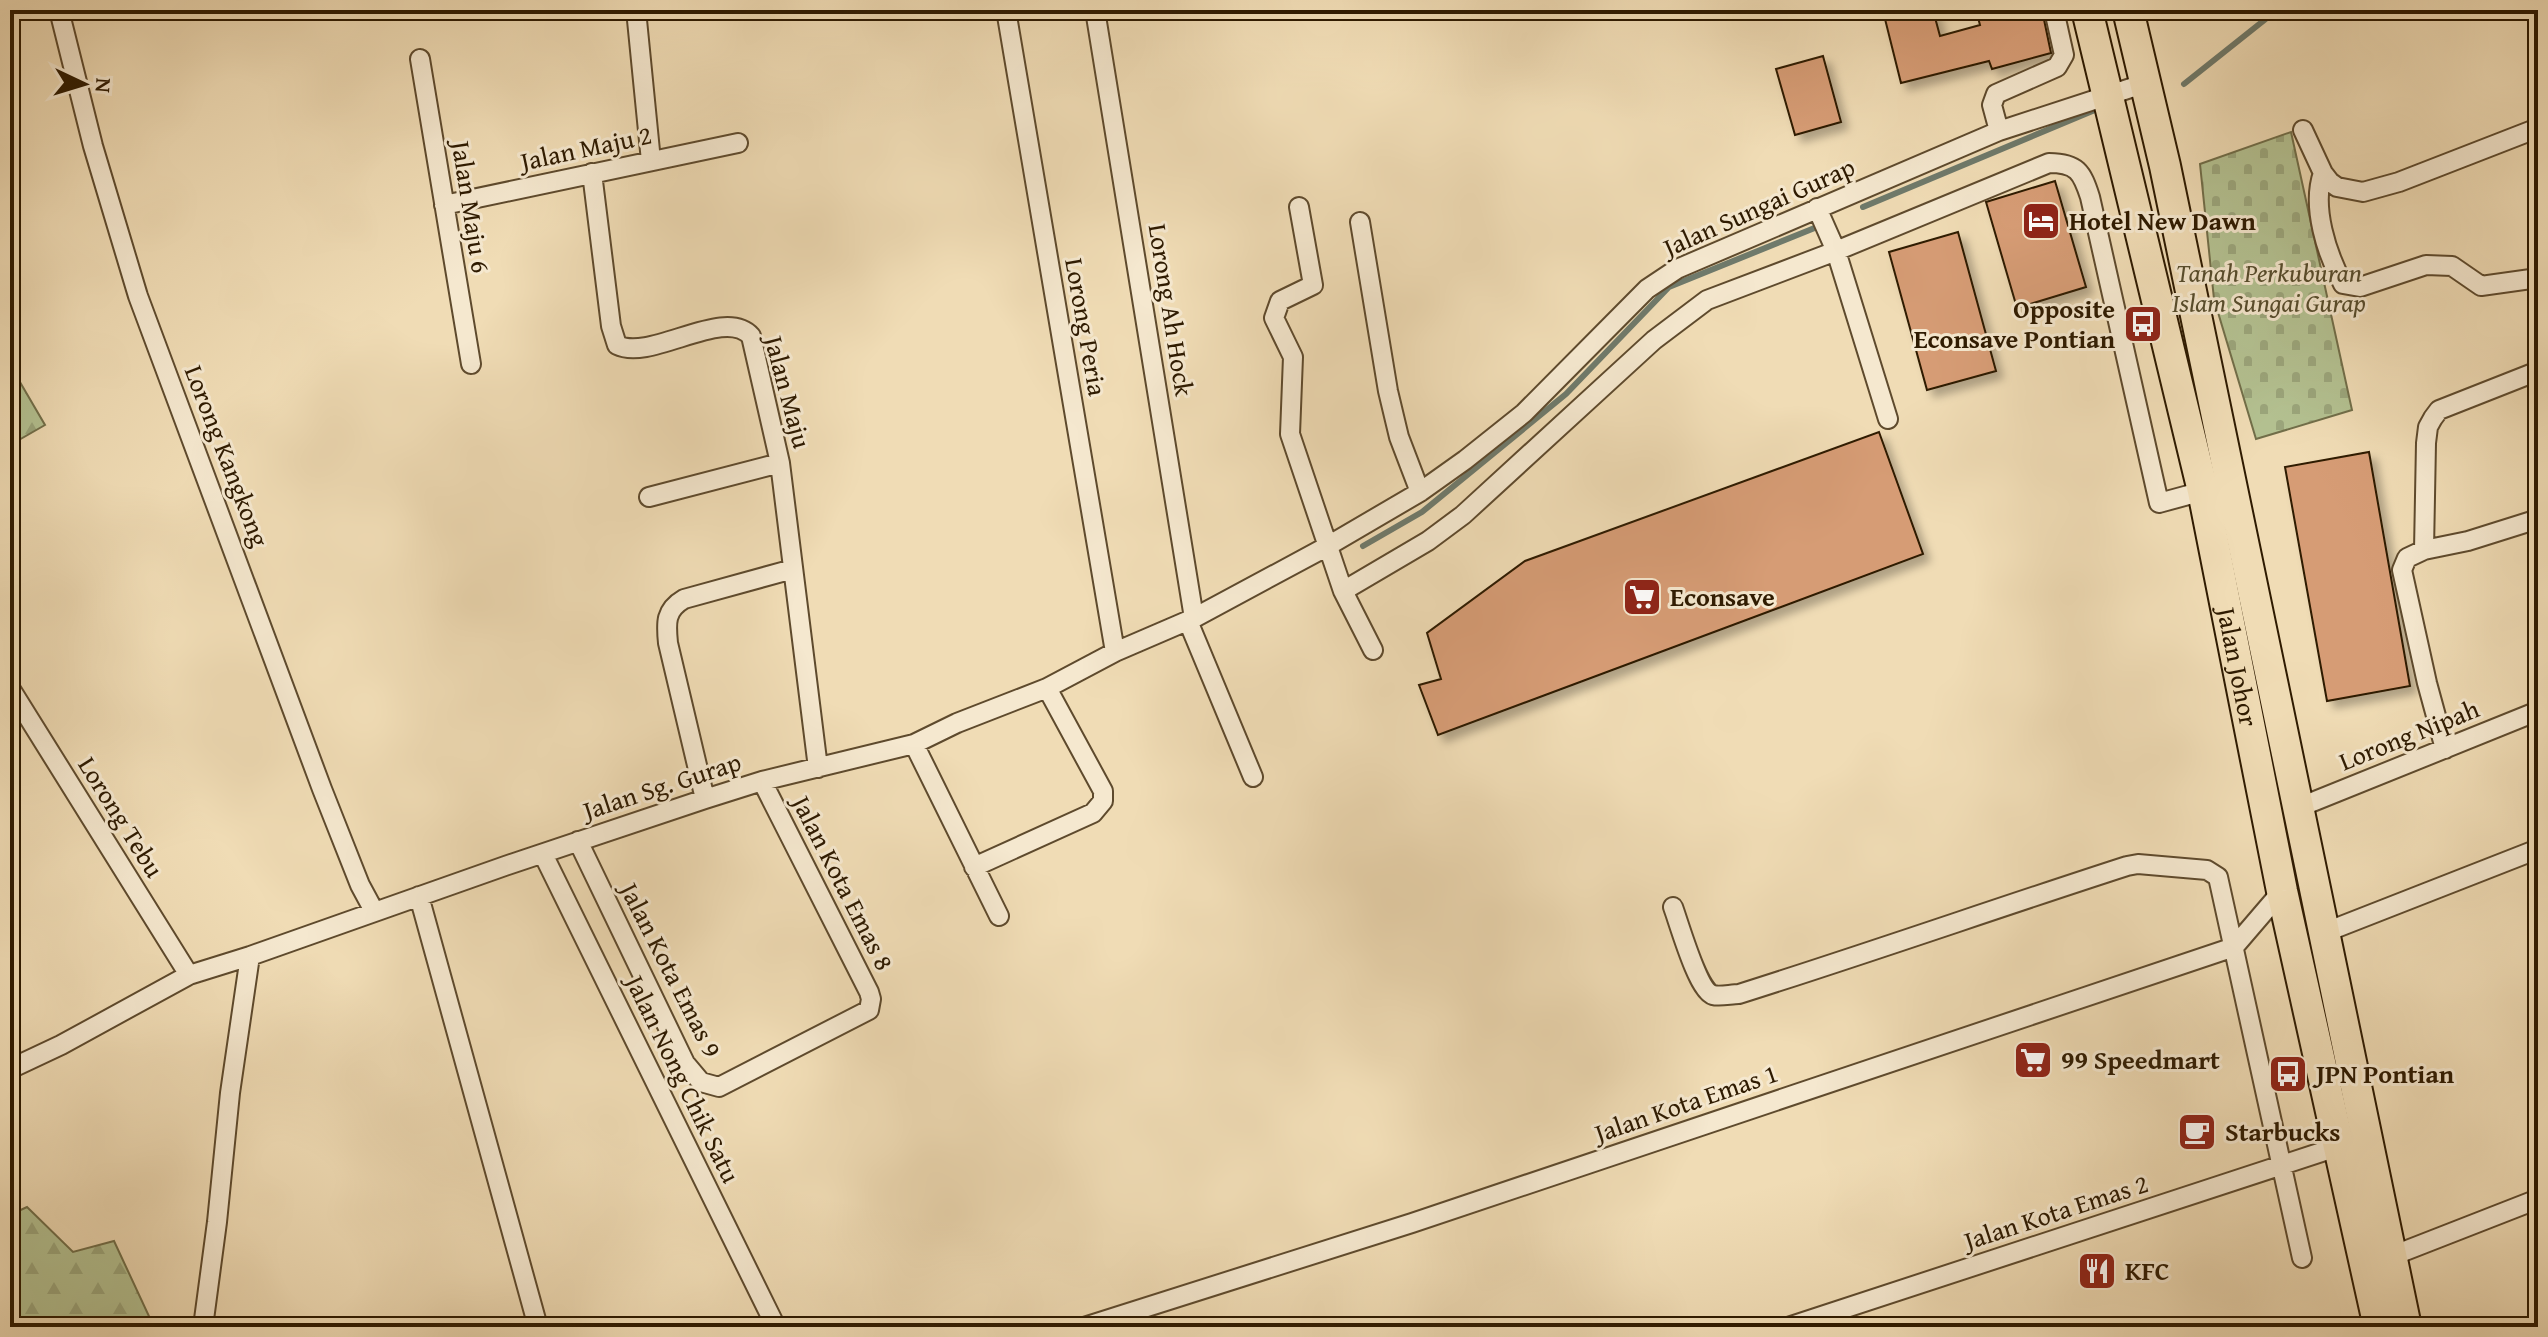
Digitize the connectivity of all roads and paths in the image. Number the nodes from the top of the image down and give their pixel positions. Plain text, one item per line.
1 (59, 10) edge
2 (636, 10) edge
3 (1006, 10) edge
4 (1095, 10) edge
5 (2054, 10) edge
6 (2087, 10) edge
7 (2128, 10) edge
8 (420, 59) dead end
9 (2146, 83) junction
10 (2107, 96) junction
11 (2538, 128) edge
12 (2303, 130) dead end
13 (1999, 131) junction
14 (738, 143) dead end
15 (651, 161) junction
16 (592, 173) junction
17 (2323, 173) junction
18 (444, 205) junction
19 (1299, 207) dead end
20 (1817, 208) junction
21 (1360, 222) dead end
22 (1836, 251) junction
23 (2538, 278) edge
24 (471, 364) dead end
25 (2538, 371) edge
26 (1888, 419) dead end
27 (780, 463) junction
28 (2203, 491) junction
29 (1420, 492) junction
30 (649, 497) dead end
31 (2538, 519) edge
32 (1326, 547) junction
33 (2424, 550) junction
34 (793, 569) junction
35 (1343, 591) junction
36 (1191, 620) junction
37 (1373, 650) dead end
38 (1115, 652) junction
39 (10, 688) edge
40 (1047, 688) junction
41 (2538, 711) edge
42 (914, 744) junction
43 (2445, 749) junction
44 (818, 768) junction
45 (1253, 777) dead end
46 (762, 781) junction
47 (705, 799) junction
48 (2300, 807) junction
49 (578, 841) junction
50 (2538, 849) edge
51 (543, 854) junction
52 (974, 867) junction
53 (2282, 891) junction
54 (419, 896) junction
55 (1673, 907) dead end
56 (374, 911) junction
57 (999, 916) dead end
58 (2326, 932) junction
59 (2234, 947) junction
60 (250, 956) junction
61 (189, 975) junction
62 (869, 1010) joint
63 (10, 1069) edge
64 (2340, 1146) junction
65 (2281, 1165) junction
66 (2538, 1199) edge
67 (2392, 1256) junction
68 (2302, 1258) dead end
69 (203, 1327) edge
70 (538, 1327) edge
71 (776, 1327) edge
72 (1084, 1327) edge
73 (1788, 1327) edge
74 (2379, 1327) edge
75 (2406, 1327) edge

1 - 56 street, Lorong Kangkong
2 - 15 street
3 - 38 street, Lorong Peria
4 - 36 street, Lorong Ah Hock
5 - 13 street
6 - 10 highway, Jalan Johor
7 - 9 highway, Jalan Johor
8 - 18 street, Jalan Maju 6
9 - 10 street, Jalan Sungai Gurap
9 - 48 highway, Jalan Johor
10 - 13 street, Jalan Sungai Gurap
10 - 28 highway, Jalan Johor
11 - 17 street
12 - 17 street
13 - 20 street, Jalan Sungai Gurap
14 - 15 street, Jalan Maju 2
15 - 16 street, Jalan Maju 2
16 - 18 street, Jalan Maju 2
16 - 27 street, Jalan Maju
17 - 23 street
18 - 24 street, Jalan Maju 6
19 - 32 street
20 - 22 street
20 - 29 street, Jalan Sungai Gurap
21 - 29 street
22 - 26 street
22 - 28 street
22 - 35 street
25 - 33 street
27 - 30 street
27 - 34 street, Jalan Maju
28 - 53 highway, Jalan Johor
29 - 32 street, Jalan Sungai Gurap
31 - 33 street
32 - 35 street
32 - 36 street, Jalan Sg. Gurap
33 - 43 street
34 - 44 street, Jalan Maju
34 - 47 street
35 - 37 street
36 - 38 street, Jalan Sg. Gurap
36 - 45 street, Lorong Ah Hock
38 - 40 street, Jalan Sg. Gurap
39 - 61 street, Lorong Tebu
40 - 42 street, Jalan Sg. Gurap
40 - 52 street
41 - 43 street, Lorong Nipah
42 - 44 street, Jalan Sg. Gurap
42 - 52 street
43 - 48 street, Lorong Nipah
44 - 46 street, Jalan Sg. Gurap
46 - 47 street, Jalan Sg. Gurap
46 - 62 street, Jalan Kota Emas 8
47 - 49 street, Jalan Sg. Gurap
48 - 58 highway, Jalan Johor
49 - 51 street, Jalan Sg. Gurap
49 - 62 street, Jalan Kota Emas 9
50 - 58 street
51 - 54 street, Jalan Sg. Gurap
51 - 71 street, Jalan Nong Chik Satu
52 - 57 street
53 - 59 street
53 - 64 highway, Jalan Johor
54 - 56 street, Jalan Sg. Gurap
54 - 70 street
55 - 59 street
56 - 60 street, Jalan Sg. Gurap
58 - 67 highway, Jalan Johor
59 - 65 street
59 - 72 street, Jalan Kota Emas 1
60 - 61 street, Jalan Sg. Gurap
60 - 69 street
61 - 63 street, Jalan Sg. Gurap
64 - 65 street, Jalan Kota Emas 2
64 - 74 highway, Jalan Johor
65 - 68 street
65 - 73 street, Jalan Kota Emas 2
66 - 67 street
67 - 75 highway, Jalan Johor

